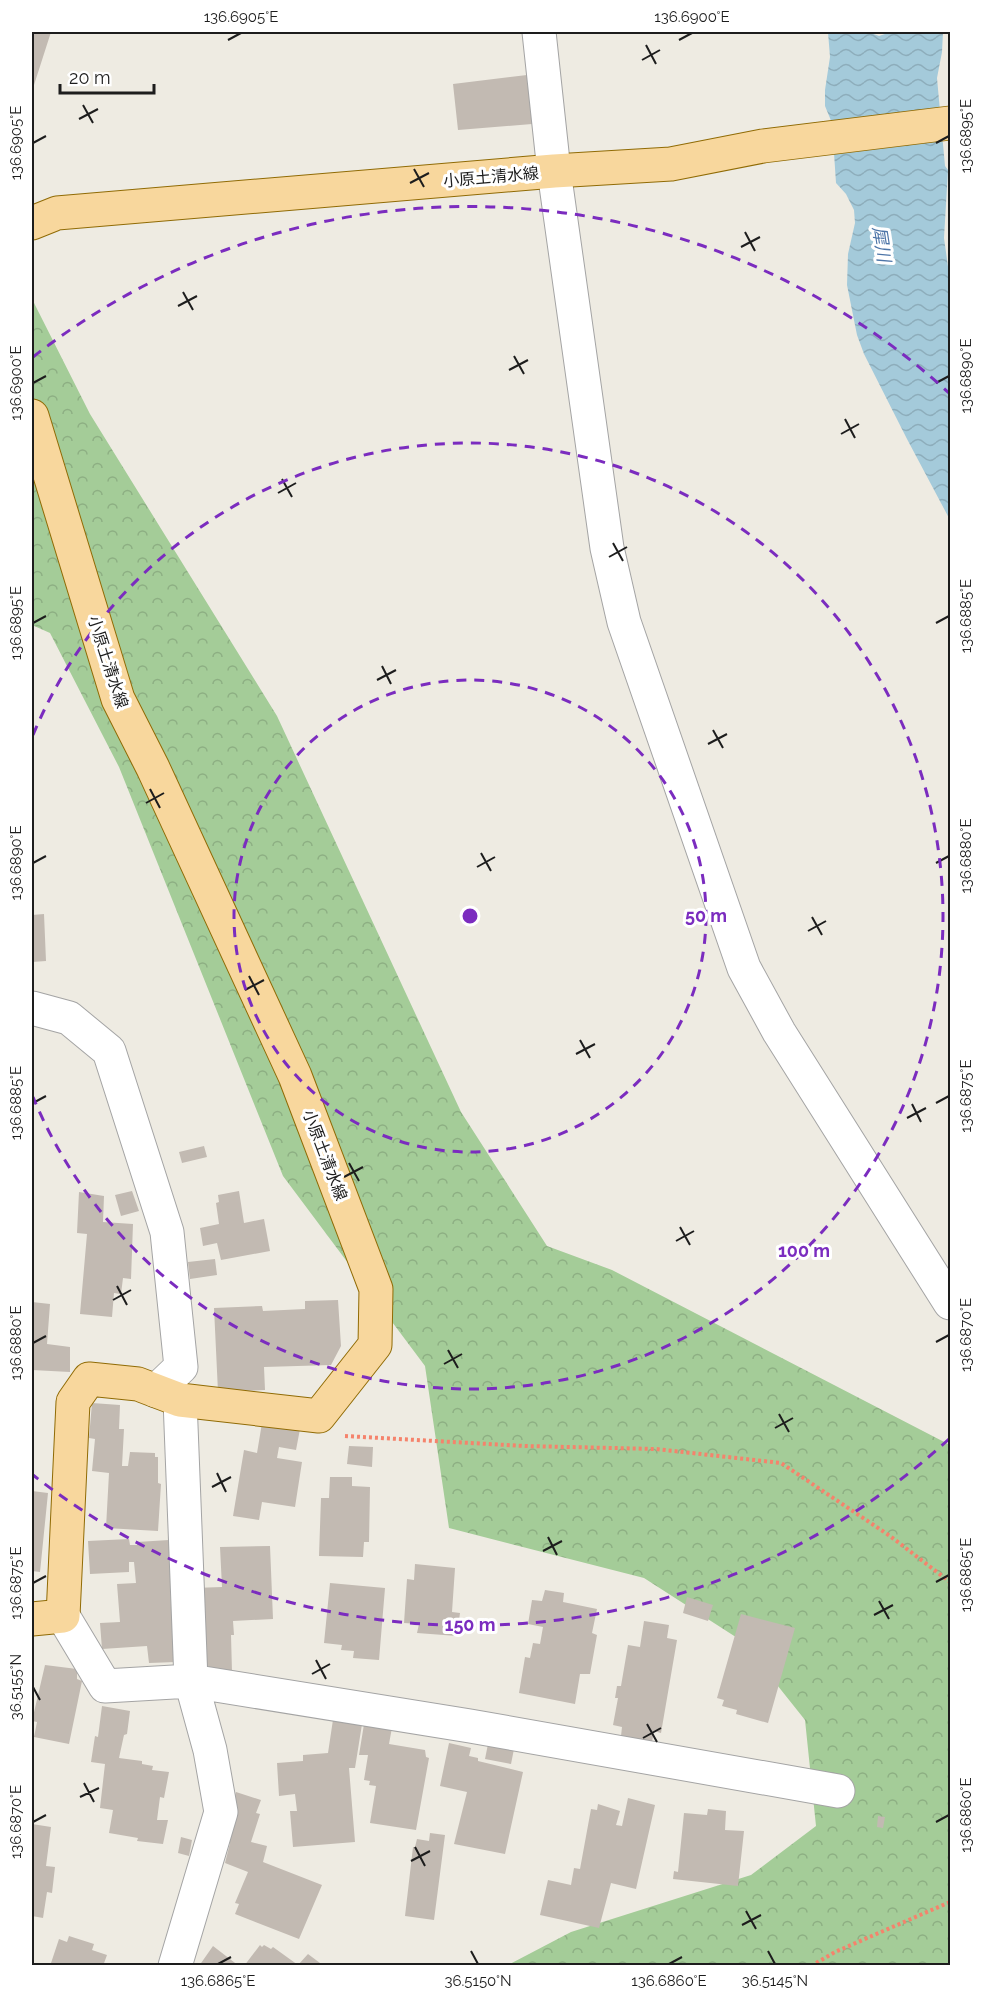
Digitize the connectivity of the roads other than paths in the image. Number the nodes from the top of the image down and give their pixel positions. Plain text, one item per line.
1 (539, 32) edge
2 (951, 123) edge
3 (554, 171) junction
4 (32, 223) edge
5 (32, 416) edge
6 (32, 1008) edge
7 (951, 1304) edge
8 (168, 1396) junction
9 (47, 1618) edge
10 (190, 1681) junction
11 (838, 1791) dead end
12 (175, 1965) edge

1 - 3 street
2 - 3 main road, 小原土清水線
3 - 4 main road, 小原土清水線
3 - 7 street
5 - 8 main road, 小原土清水線
6 - 8 street
8 - 9 main road
8 - 10 street
9 - 10 street
10 - 11 street
10 - 12 street

